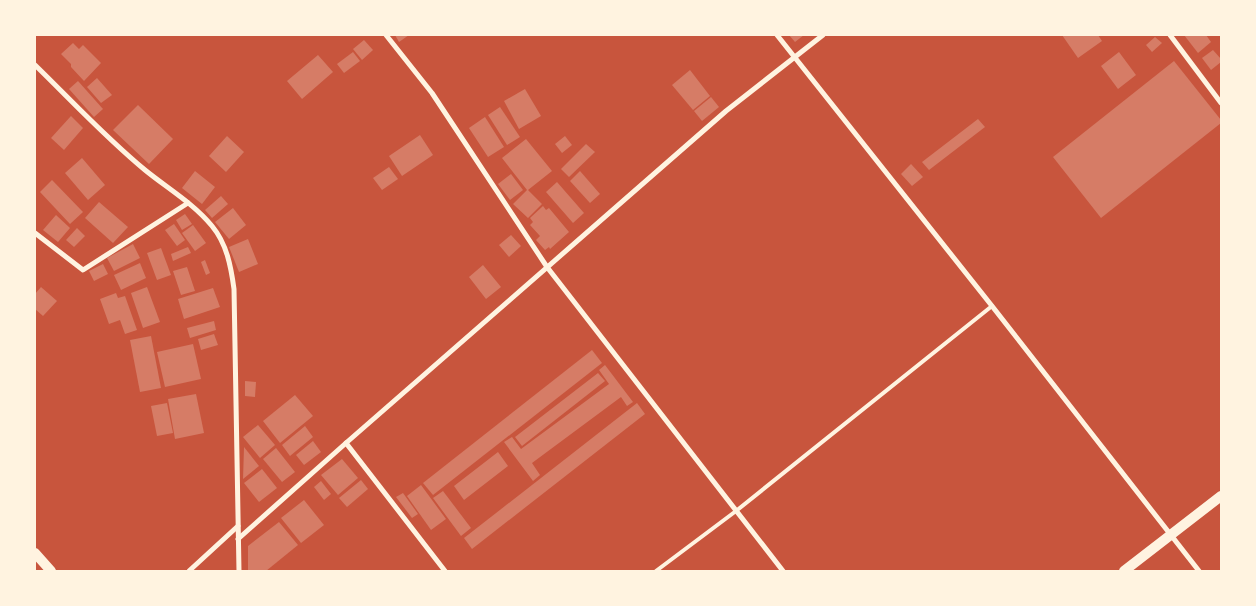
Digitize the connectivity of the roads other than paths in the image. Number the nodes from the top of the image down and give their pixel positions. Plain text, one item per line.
1 (386, 35) edge
2 (777, 35) edge
3 (824, 35) edge
4 (1170, 35) edge
5 (795, 58) junction
6 (35, 65) edge
7 (1221, 103) edge
8 (188, 203) junction
9 (35, 233) edge
10 (546, 267) junction
11 (992, 306) junction
12 (346, 443) junction
13 (1221, 496) edge
14 (736, 511) junction
15 (238, 526) junction
16 (1171, 535) junction
17 (238, 539) junction
18 (35, 554) edge
19 (51, 571) edge
20 (189, 571) edge
21 (239, 571) edge
22 (445, 571) edge
23 (656, 571) edge
24 (783, 571) edge
25 (1124, 571) edge
26 (1199, 571) edge

1 - 10 street
2 - 5 street
3 - 5 street
4 - 7 street
5 - 10 street
5 - 11 street
6 - 8 street
8 - 9 street
8 - 15 street
10 - 12 street
10 - 14 street
11 - 14 lane
11 - 16 street
12 - 17 street
12 - 22 street
13 - 16 main road
14 - 23 lane
14 - 24 street
15 - 17 street
15 - 20 street
16 - 25 main road
16 - 26 street
17 - 21 street
18 - 19 main road

